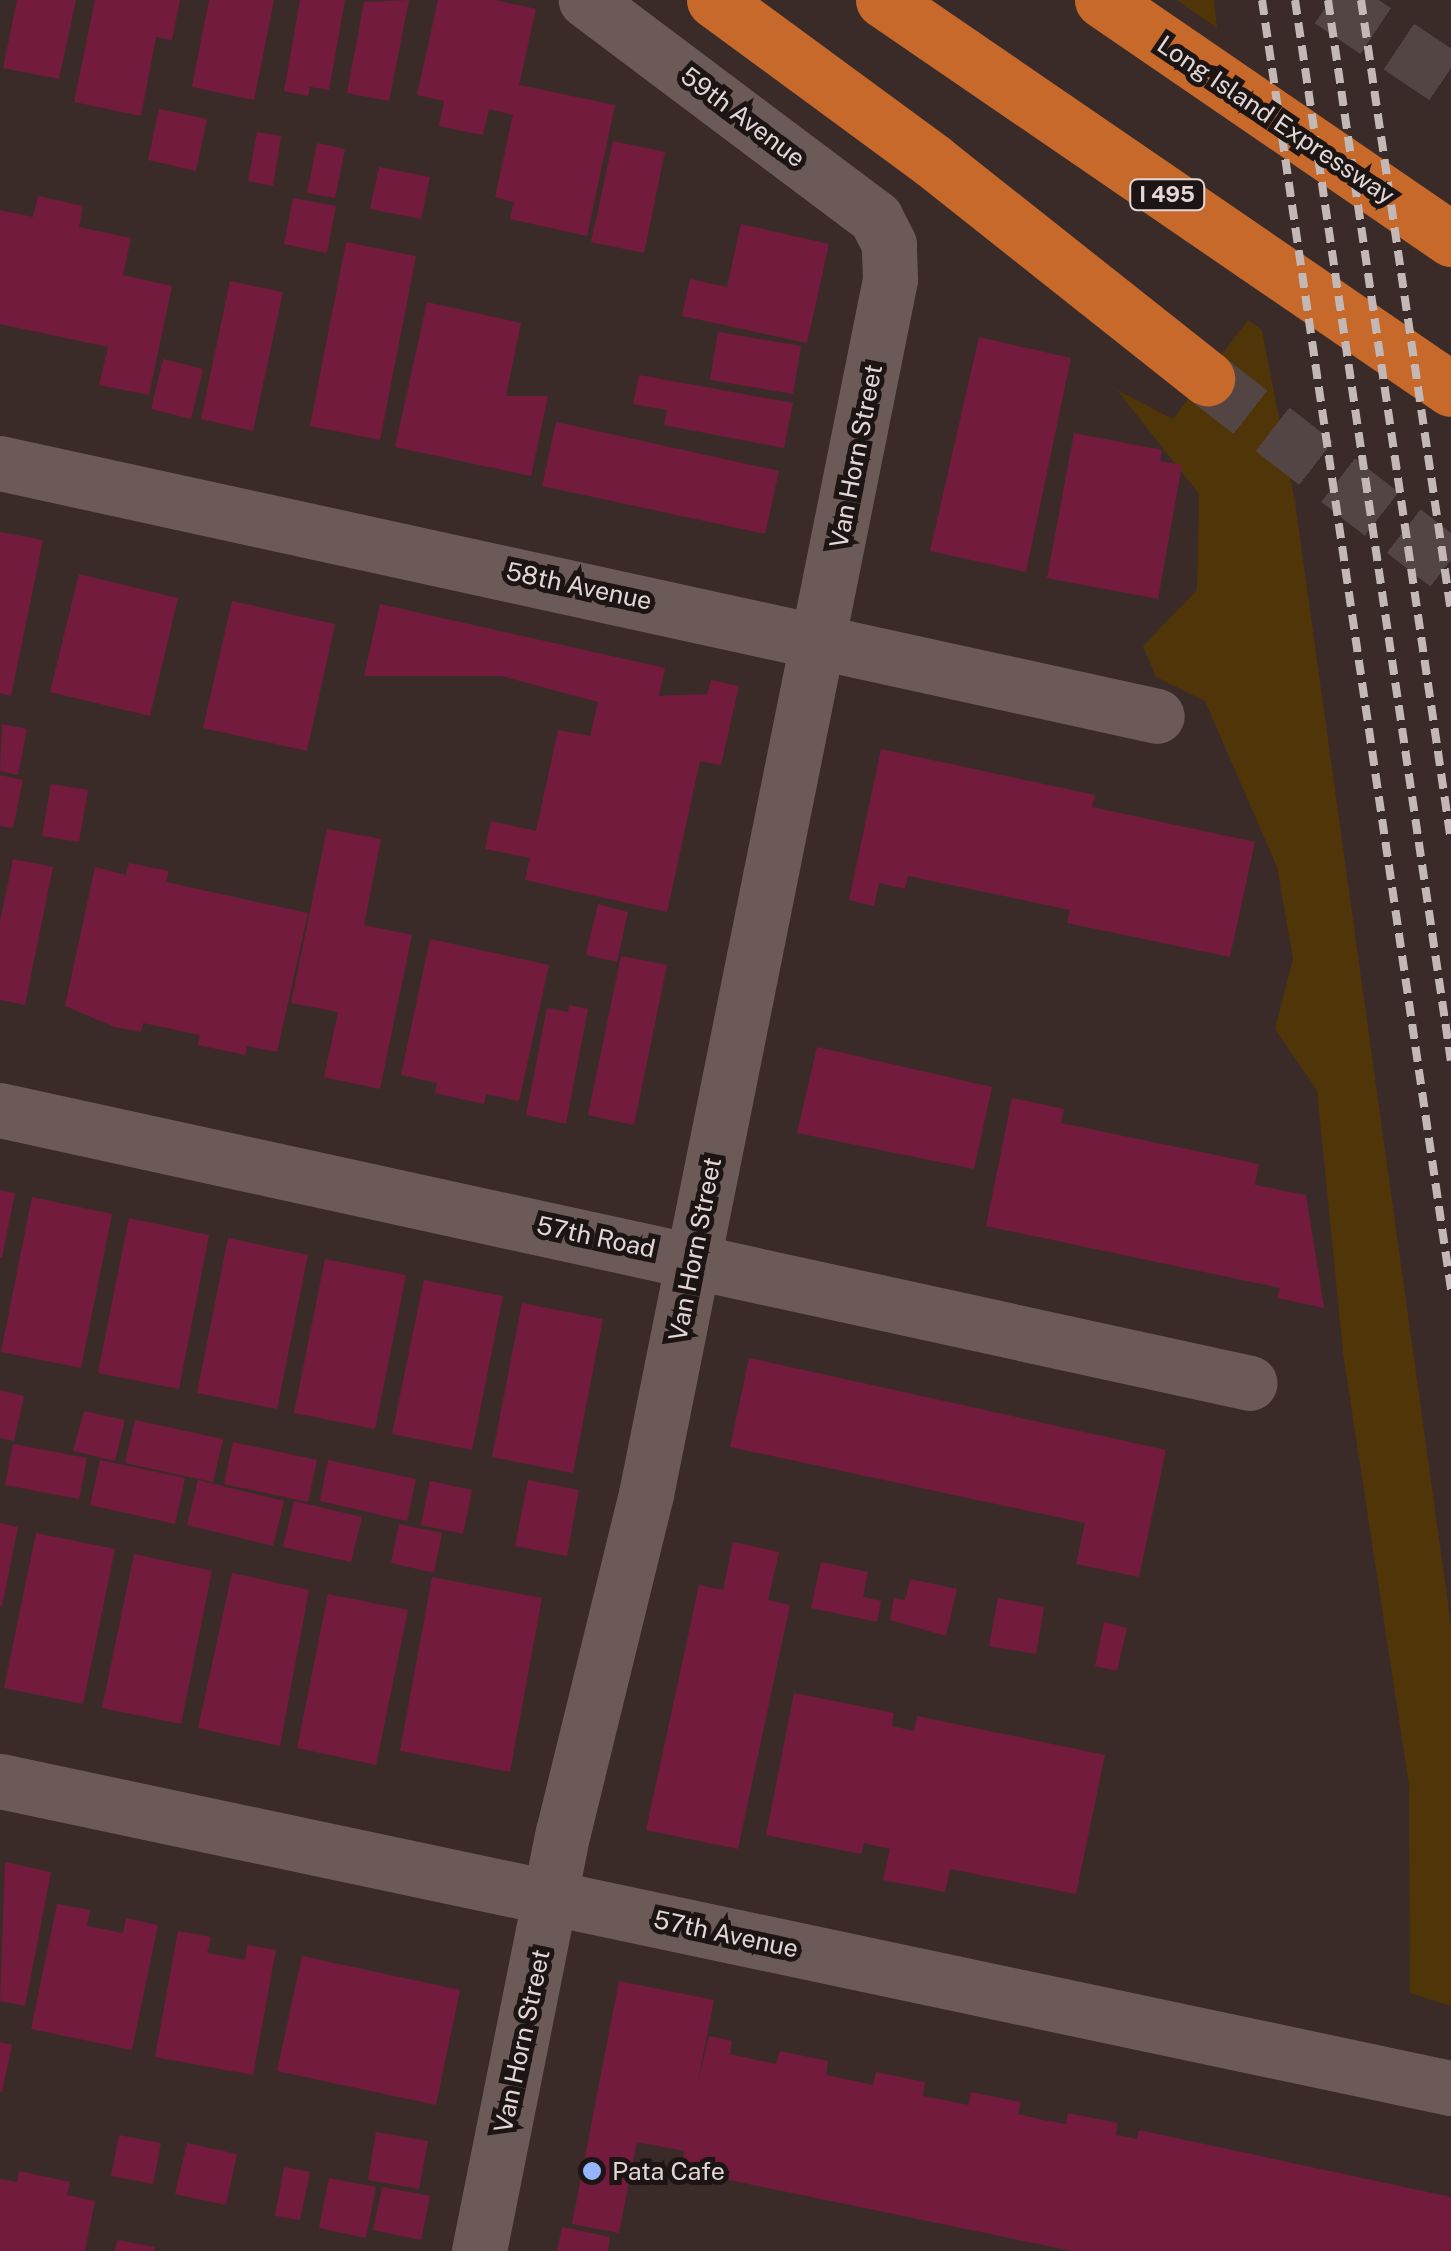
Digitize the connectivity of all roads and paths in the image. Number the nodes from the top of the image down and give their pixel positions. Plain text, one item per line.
1 (586, 0) edge
2 (714, 0) edge
3 (884, 0) edge
4 (1102, 0) edge
5 (1451, 240) edge
6 (889, 244) joint
7 (1207, 378) tunnel mouth
8 (1451, 389) edge
9 (0, 463) edge
10 (822, 637) junction
11 (1157, 716) dead end
12 (0, 1110) edge
13 (692, 1258) junction
14 (1250, 1384) dead end
15 (0, 1781) edge
16 (551, 1897) junction
17 (1451, 2088) edge
18 (479, 2251) edge

1 - 6 street, 59th Avenue
2 - 7 highway
3 - 8 highway, I 495
4 - 5 highway, Long Island Expressway
6 - 10 street, Van Horn Street
9 - 10 street, 58th Avenue
10 - 11 street, 58th Avenue
10 - 13 street, Van Horn Street
12 - 13 street, 57th Road
13 - 14 street, 57th Road
13 - 16 street, Van Horn Street
15 - 16 street, 57th Avenue
16 - 17 street, 57th Avenue
16 - 18 street, Van Horn Street

